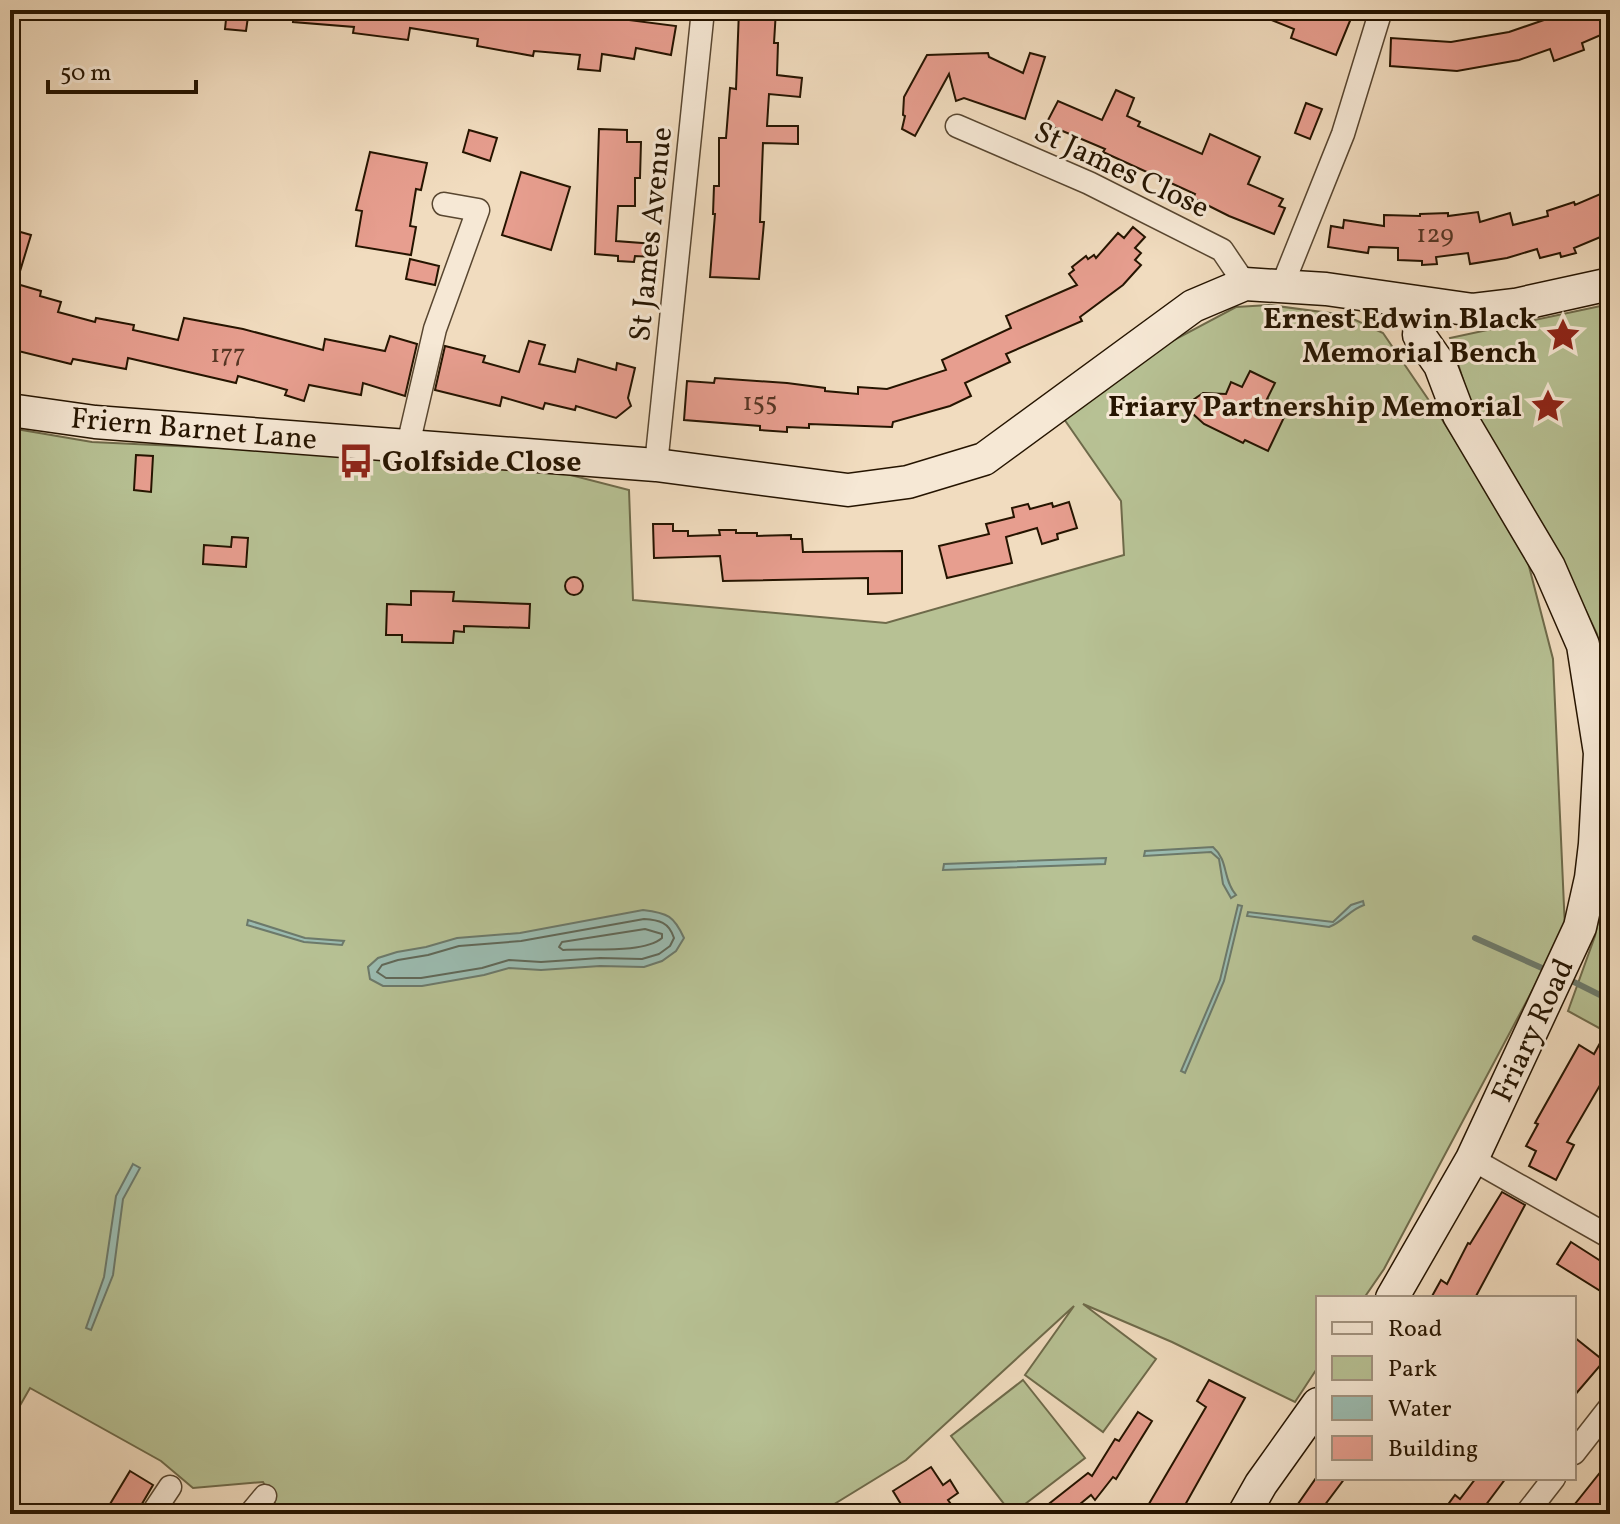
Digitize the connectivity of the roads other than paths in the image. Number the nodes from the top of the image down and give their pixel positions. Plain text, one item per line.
1 (703, 10) edge
2 (1381, 10) edge
3 (957, 126) dead end
4 (444, 204) dead end
5 (1245, 284) junction
6 (1610, 284) edge
7 (1282, 286) junction
8 (1422, 304) junction
9 (10, 410) edge
10 (408, 445) junction
11 (656, 465) junction
12 (1472, 1159) junction
13 (1610, 1237) edge
14 (1393, 1296) edge
15 (1316, 1407) edge
16 (1610, 1407) edge
17 (1576, 1450) edge
18 (1552, 1480) edge
19 (170, 1487) dead end
20 (265, 1496) dead end
21 (152, 1514) edge
22 (250, 1514) edge
23 (1244, 1514) edge
24 (1526, 1514) edge

1 - 11 street, St James Avenue
2 - 7 street
3 - 5 street, St James Close
4 - 10 street
5 - 7 main road, Friern Barnet Lane
5 - 11 main road, Friern Barnet Lane
6 - 8 main road, Friern Barnet Lane
7 - 8 main road, Friern Barnet Lane
8 - 12 main road, Friary Road
9 - 10 main road, Friern Barnet Lane
10 - 11 main road, Friern Barnet Lane
12 - 13 street
12 - 14 main road, Friary Road
15 - 23 main road
16 - 17 street
18 - 24 street
19 - 21 street
20 - 22 street

